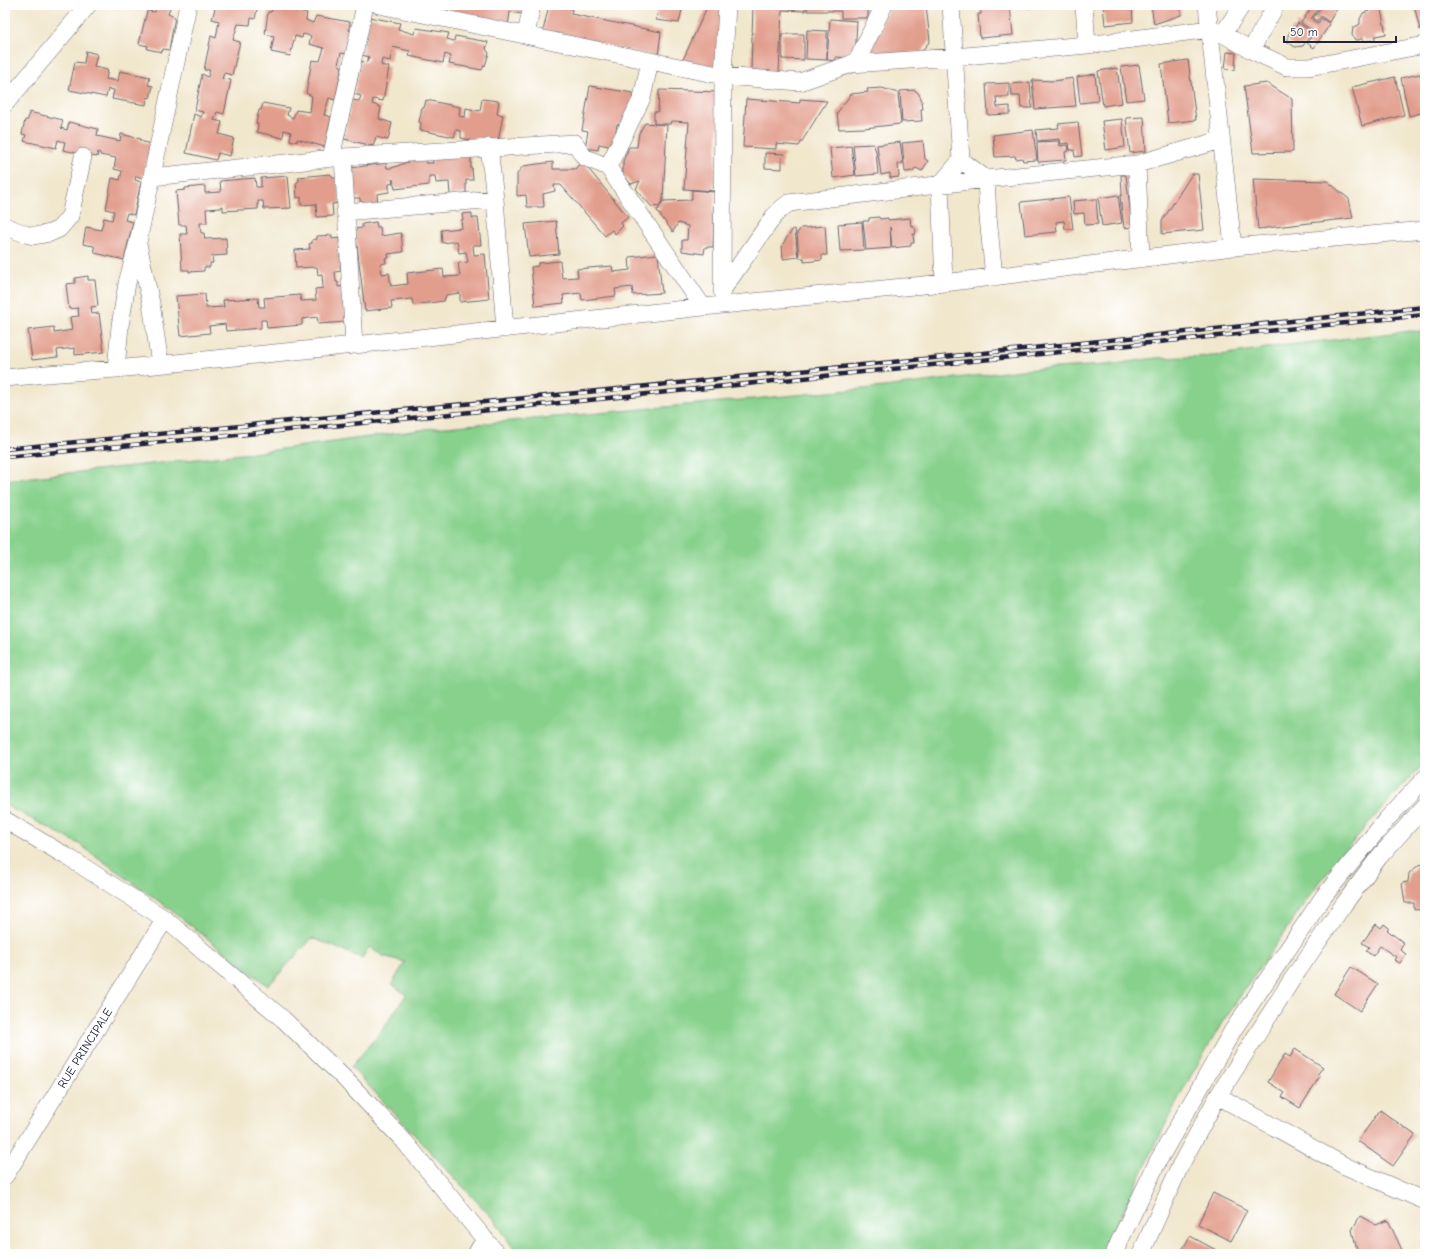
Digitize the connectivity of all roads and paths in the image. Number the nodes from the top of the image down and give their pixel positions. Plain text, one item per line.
1 (88, 5) edge
2 (188, 5) edge
3 (365, 5) edge
4 (379, 5) edge
5 (532, 5) edge
6 (727, 5) edge
7 (884, 5) edge
8 (950, 5) edge
9 (1084, 5) edge
10 (1207, 5) edge
11 (1242, 5) edge
12 (1276, 5) edge
13 (1217, 32) junction
14 (526, 35) junction
15 (1425, 44) edge
16 (1087, 45) junction
17 (1251, 50) junction
18 (954, 57) junction
19 (650, 61) junction
20 (851, 64) junction
21 (723, 76) junction
22 (5, 104) edge
23 (1221, 140) junction
24 (489, 147) junction
25 (83, 157) dead end
26 (336, 158) junction
27 (961, 160) junction
28 (1138, 164) junction
29 (608, 167) junction
30 (152, 177) junction
31 (986, 179) junction
32 (940, 185) junction
33 (495, 199) junction
34 (345, 212) junction
35 (5, 226) edge
36 (1425, 230) edge
37 (138, 242) junction
38 (1233, 247) junction
39 (1141, 259) junction
40 (994, 277) junction
41 (944, 283) junction
42 (722, 297) junction
43 (703, 307) junction
44 (505, 329) junction
45 (354, 345) junction
46 (160, 364) junction
47 (116, 369) junction
48 (5, 378) edge
49 (1425, 778) edge
50 (1425, 806) edge
51 (5, 820) edge
52 (165, 919) junction
53 (1218, 1096) junction
54 (5, 1176) edge
55 (1425, 1202) edge
56 (485, 1239) junction
57 (476, 1254) edge
58 (497, 1254) edge
59 (1114, 1254) edge
60 (1141, 1254) edge

1 - 22 street
2 - 30 street
3 - 26 street
4 - 14 street
5 - 14 street
6 - 21 street
7 - 20 street
8 - 18 street
9 - 16 street
10 - 13 street
11 - 13 street
12 - 17 street
13 - 16 street
13 - 17 street
13 - 23 street
14 - 19 street
15 - 17 street
16 - 18 street
18 - 20 street
18 - 27 street
19 - 21 street
19 - 29 street
20 - 21 street
21 - 42 street
23 - 28 street
23 - 38 street
24 - 26 street
24 - 29 street
24 - 33 street
25 - 35 street
26 - 30 street
26 - 34 street
27 - 31 street
27 - 32 street
28 - 31 street
28 - 39 street
29 - 43 street
30 - 37 street
31 - 32 street
31 - 40 street
32 - 41 street
32 - 42 street
33 - 34 street
33 - 44 street
34 - 45 street
36 - 38 street
37 - 46 street
37 - 47 street
38 - 39 street
39 - 40 street
40 - 41 street
41 - 42 street
42 - 43 street
43 - 44 street
44 - 45 street
45 - 46 street
46 - 47 street
47 - 48 street
49 - 59 street
50 - 53 street
51 - 52 street
52 - 54 street, RUE PRINCIPALE
52 - 56 street
53 - 55 street
53 - 60 street
56 - 57 street
56 - 58 street

